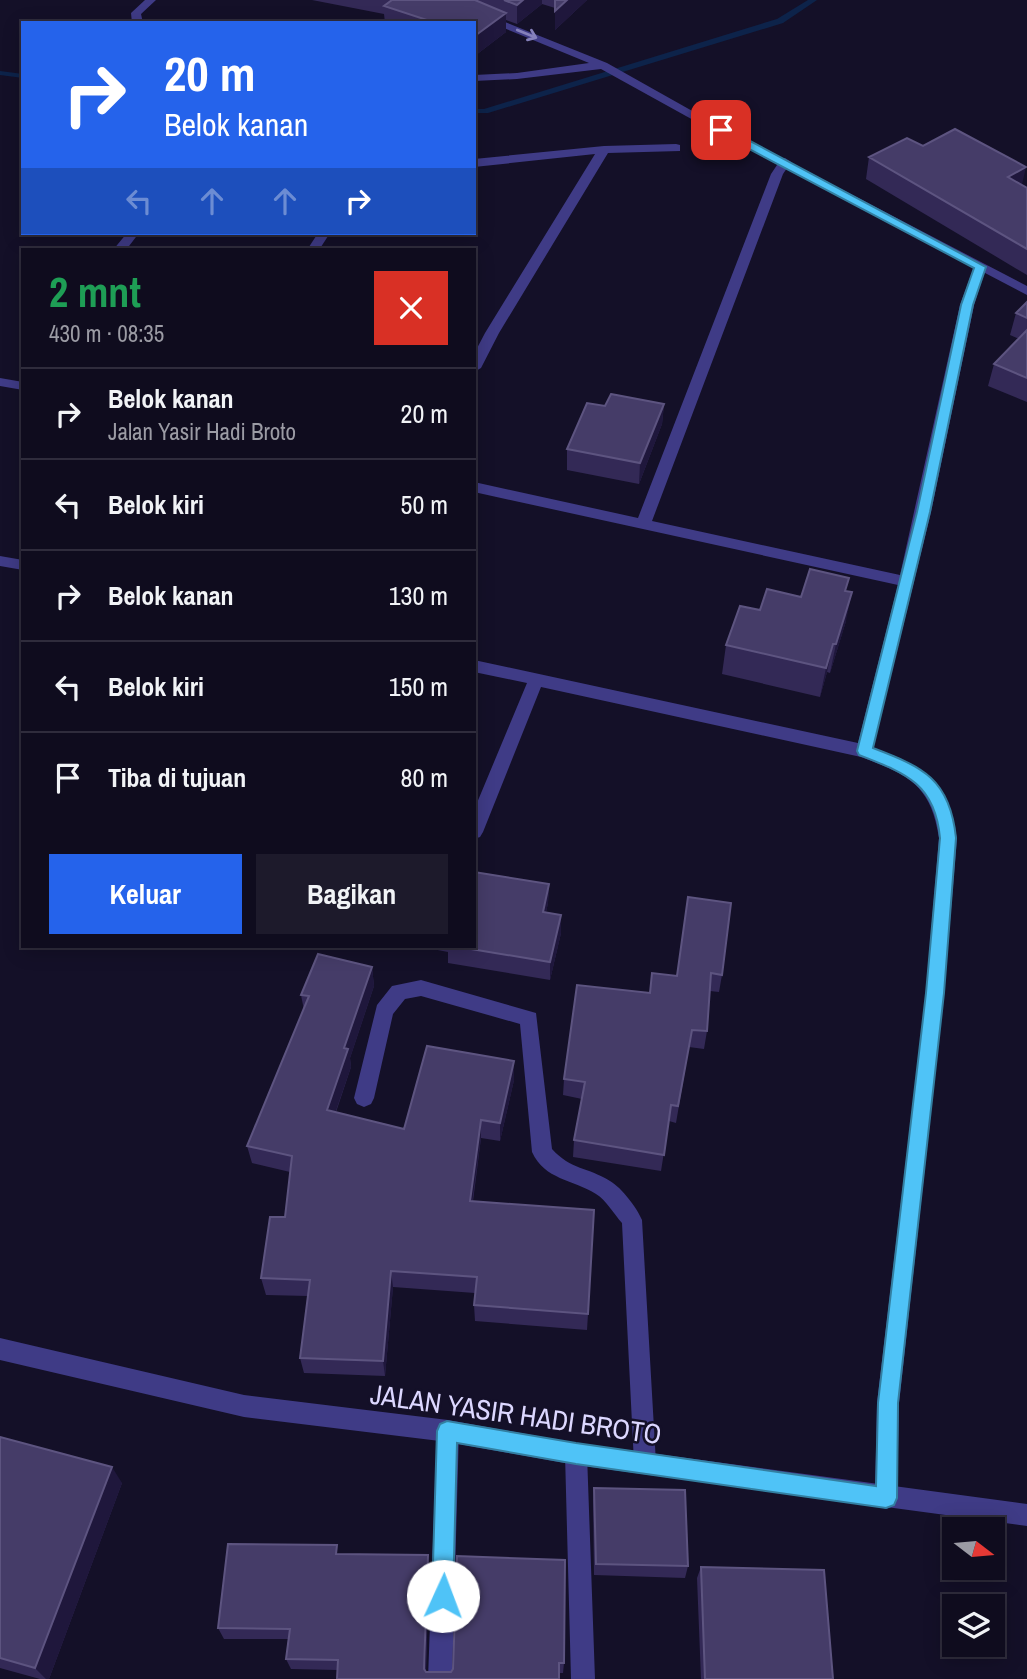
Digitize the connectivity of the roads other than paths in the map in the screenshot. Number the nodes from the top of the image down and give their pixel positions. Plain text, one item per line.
1 (151, 0) edge
2 (440, 0) edge
3 (138, 21) edge
4 (606, 67) junction
5 (476, 78) edge
6 (676, 148) dead end
7 (604, 150) junction
8 (785, 162) junction
9 (476, 163) edge
10 (980, 267) junction
11 (1027, 291) edge
12 (476, 364) edge
13 (0, 382) edge
14 (20, 382) edge
15 (476, 487) edge
16 (643, 525) junction
17 (0, 561) edge
18 (21, 565) edge
19 (907, 582) junction
20 (476, 666) edge
21 (537, 680) junction
22 (864, 751) junction
23 (476, 827) edge
24 (364, 1098) dead end
25 (0, 1349) edge
26 (447, 1431) junction
27 (576, 1454) junction
28 (645, 1463) junction
29 (886, 1498) junction
30 (1027, 1515) edge
31 (440, 1679) edge
32 (583, 1679) edge

1 - 3 street
2 -> 4 street
4 - 5 street
4 - 8 street
6 - 7 street
7 - 9 street
7 - 12 street
8 - 10 street
8 - 16 street
10 - 11 street
10 - 19 street
13 - 14 street
15 - 16 street
16 - 19 street
17 - 18 street
19 - 22 street
20 - 21 street
21 - 22 street
21 - 23 street
22 - 29 street
24 - 28 street
25 - 26 street, JALAN YASIR HADI BROTO
26 - 27 street, JALAN YASIR HADI BROTO
26 - 31 street
27 - 28 street, JALAN YASIR HADI BROTO
27 - 32 street
28 - 29 street, JALAN YASIR HADI BROTO
29 - 30 street, JALAN YASIR HADI BROTO

